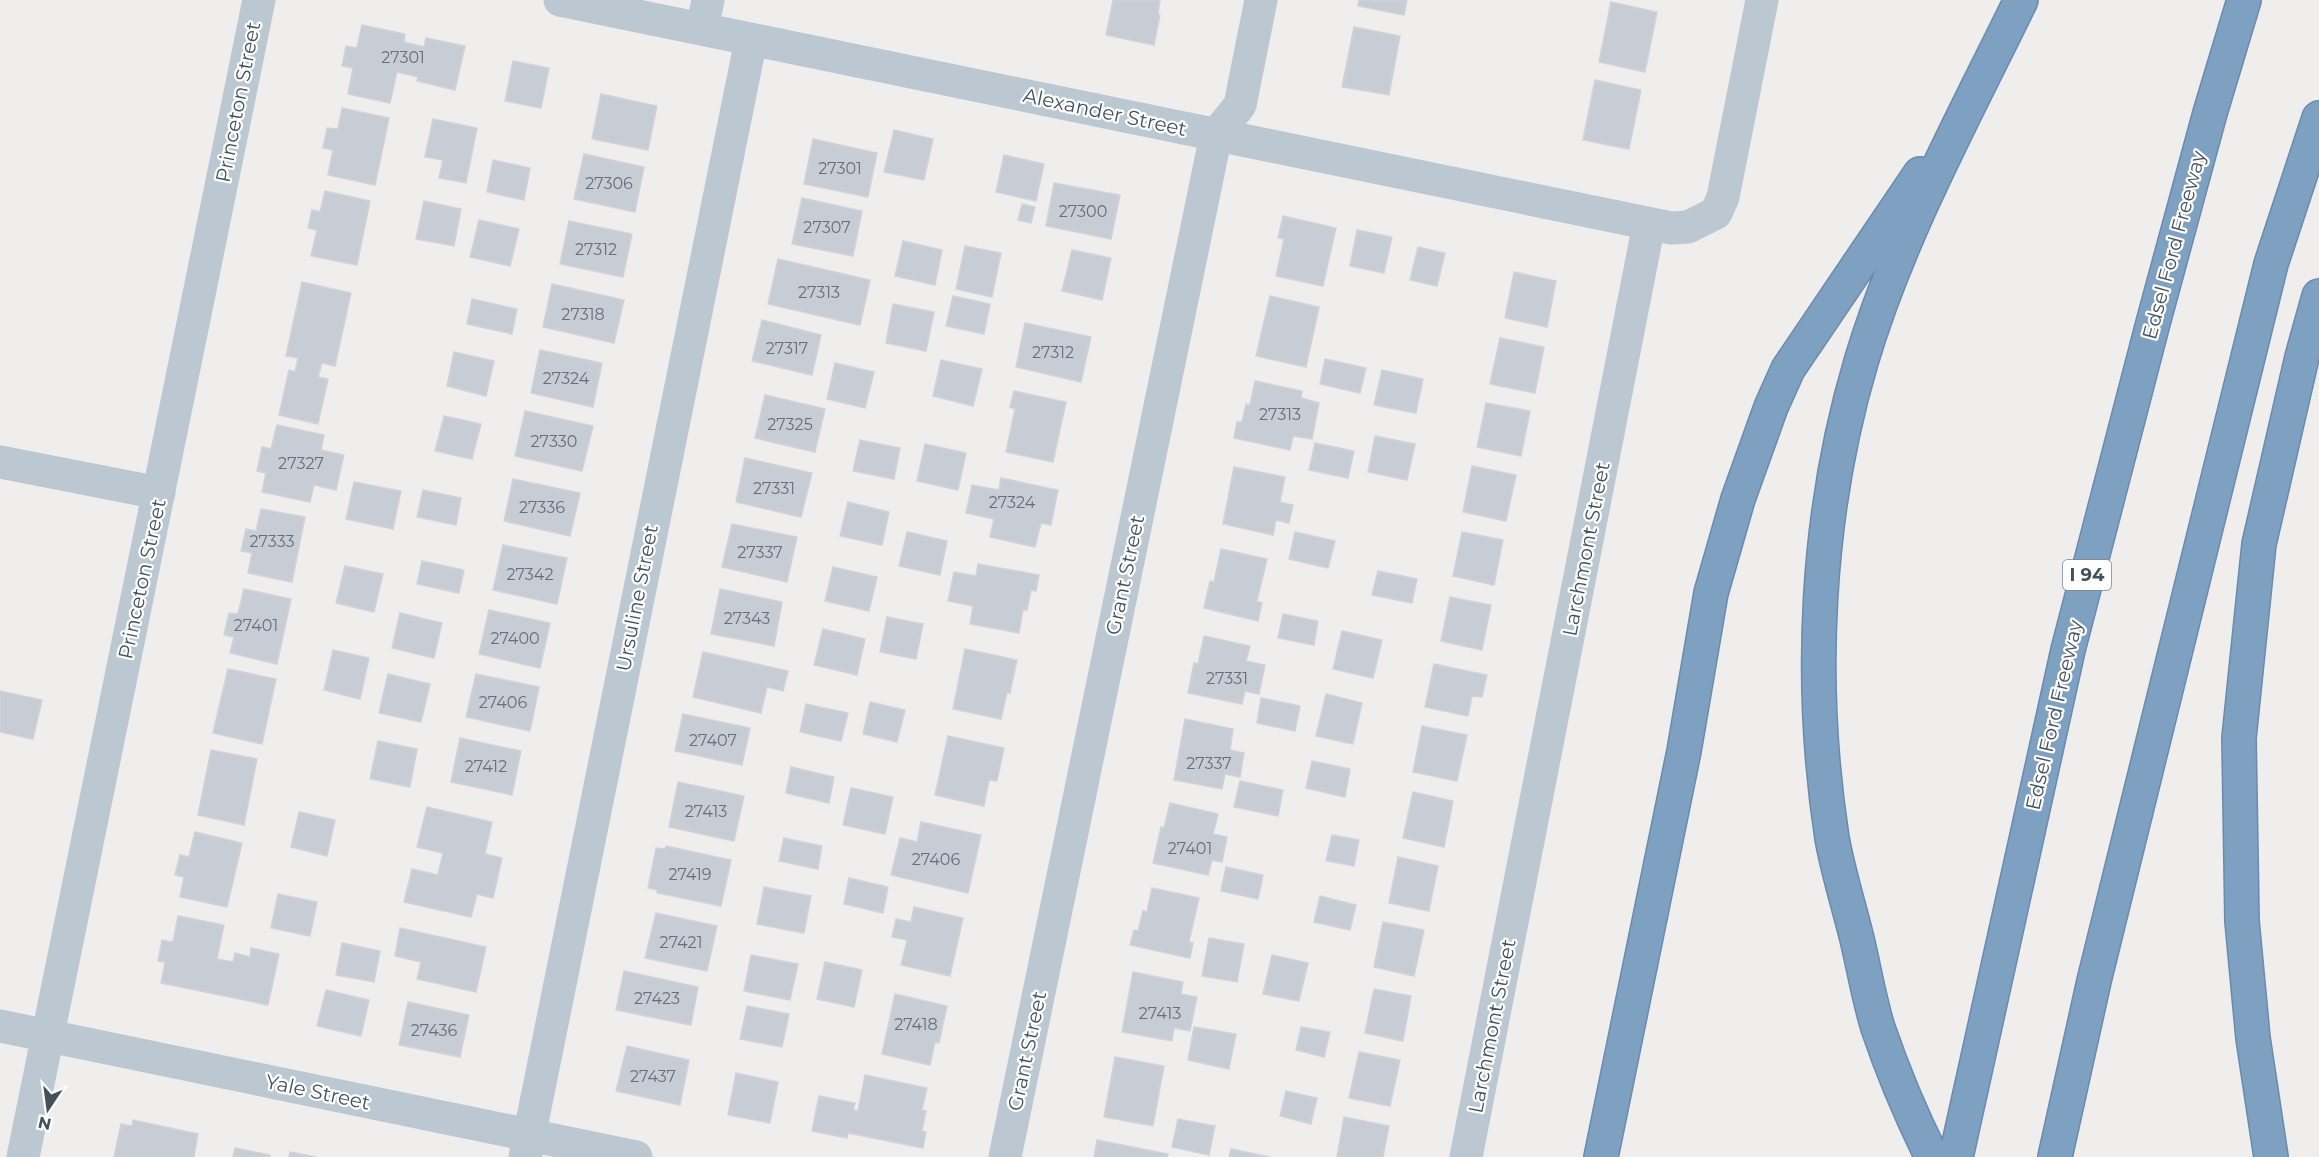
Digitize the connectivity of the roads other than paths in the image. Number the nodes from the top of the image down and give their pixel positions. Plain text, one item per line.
1 (259, 0) edge
2 (560, 0) edge
3 (1261, 0) edge
4 (1762, 0) edge
5 (2021, 0) edge
6 (2244, 0) edge
7 (705, 14) edge
8 (751, 40) junction
9 (1979, 88) junction
10 (2319, 118) edge
11 (1216, 135) junction
12 (1649, 224) junction
13 (2319, 296) edge
14 (0, 462) edge
15 (159, 492) junction
16 (0, 1026) edge
17 (48, 1036) junction
18 (527, 1146) edge
19 (23, 1157) edge
20 (636, 1157) edge
21 (1005, 1157) edge
22 (1466, 1157) edge
23 (1601, 1157) edge
24 (1932, 1157) edge
25 (1956, 1157) edge
26 (2055, 1157) edge
27 (2271, 1157) edge

1 - 15 street, Princeton Street
2 - 7 street, Alexander Street
3 - 11 street, Grant Street
4 - 12 street
5 - 9 highway
6 - 25 highway, Edsel Ford Freeway / I 94
7 - 8 street, Alexander Street
8 - 11 street, Alexander Street
8 - 18 street, Ursuline Street
9 - 23 highway
9 - 24 highway
10 - 26 highway
11 - 12 street, Alexander Street
11 - 21 street, Grant Street
12 - 22 street, Larchmont Street
13 - 27 highway
14 - 15 street
15 - 17 street, Princeton Street
16 - 17 street, Yale Street
17 - 18 street, Yale Street
17 - 19 street, Princeton Street
18 - 20 street, Yale Street

